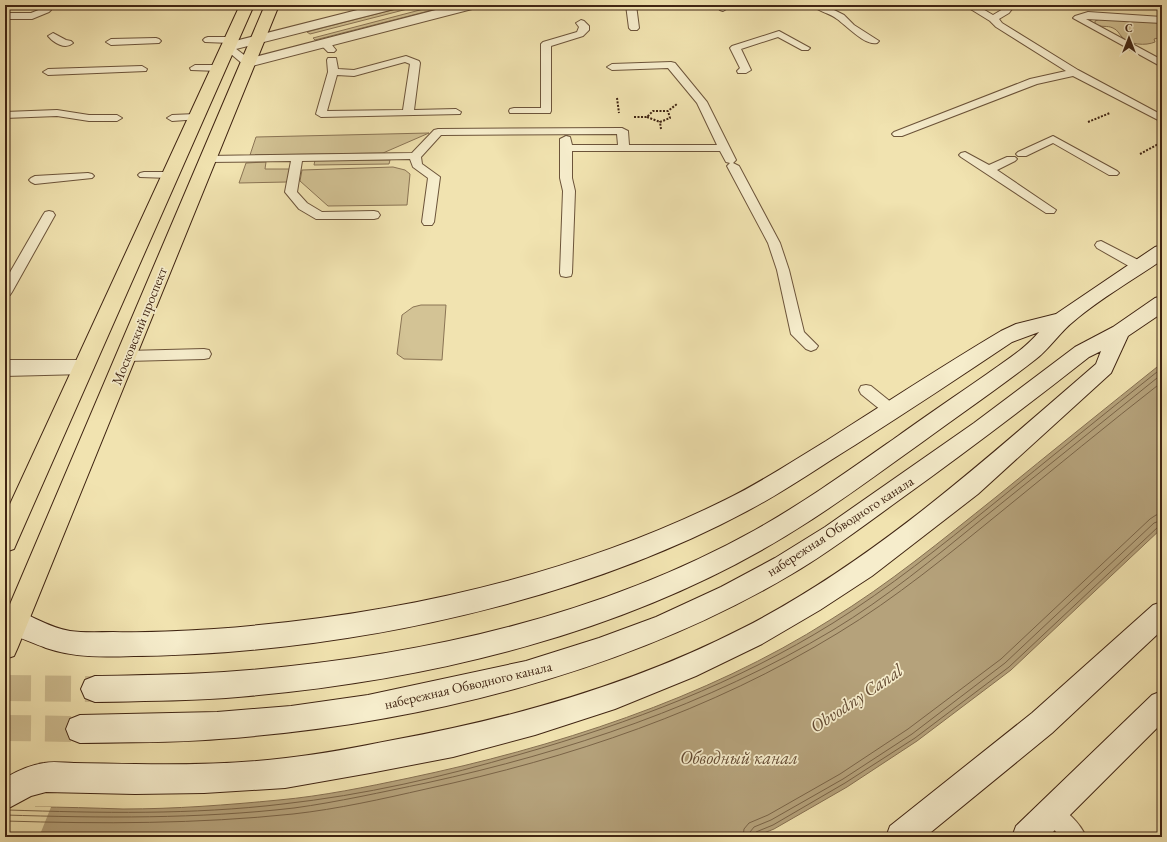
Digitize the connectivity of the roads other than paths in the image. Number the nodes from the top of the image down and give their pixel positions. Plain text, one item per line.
1 (247, 5) edge
2 (272, 5) edge
3 (393, 5) edge
4 (471, 5) edge
5 (631, 5) edge
6 (817, 5) edge
7 (969, 5) edge
8 (1010, 5) edge
9 (46, 10) dead end
10 (6, 11) edge
11 (993, 19) junction
12 (1162, 20) edge
13 (581, 23) dead end
14 (634, 28) dead end
15 (752, 30) dead end
16 (53, 36) dead end
17 (764, 39) junction
18 (208, 40) dead end
19 (258, 40) junction
20 (156, 41) dead end
21 (874, 41) dead end
22 (111, 42) dead end
23 (68, 43) dead end
24 (229, 44) junction
25 (805, 48) dead end
26 (329, 51) junction
27 (248, 63) junction
28 (1162, 64) edge
29 (612, 67) dead end
30 (195, 68) dead end
31 (219, 68) junction
32 (142, 69) dead end
33 (742, 71) dead end
34 (48, 72) dead end
35 (333, 72) junction
36 (1074, 72) junction
37 (514, 111) dead end
38 (456, 112) dead end
39 (408, 113) junction
40 (5, 114) edge
41 (196, 117) junction
42 (117, 118) dead end
43 (172, 118) dead end
44 (1162, 119) edge
45 (566, 132) junction
46 (898, 134) dead end
47 (566, 148) junction
48 (624, 148) junction
49 (723, 148) junction
50 (965, 154) dead end
51 (415, 156) junction
52 (298, 158) junction
53 (208, 159) junction
54 (988, 170) junction
55 (1113, 173) dead end
56 (144, 175) dead end
57 (170, 175) junction
58 (88, 176) dead end
59 (35, 180) dead end
60 (1050, 210) dead end
61 (49, 215) dead end
62 (374, 215) dead end
63 (428, 222) dead end
64 (1102, 244) dead end
65 (1162, 251) edge
66 (1139, 266) junction
67 (566, 273) dead end
68 (5, 292) edge
69 (1162, 303) edge
70 (1062, 319) junction
71 (1120, 332) junction
72 (811, 346) dead end
73 (204, 354) dead end
74 (127, 356) junction
75 (84, 367) junction
76 (5, 368) edge
77 (866, 390) dead end
78 (892, 410) junction
79 (5, 542) edge
80 (1162, 613) edge
81 (16, 622) junction
82 (5, 647) edge
83 (96, 689) tunnel mouth
84 (1162, 704) edge
85 (80, 729) tunnel mouth
86 (5, 795) edge
87 (1052, 813) junction
88 (900, 837) edge
89 (1027, 837) edge
90 (1076, 837) edge

1 - 24 main road
2 - 19 main road, Московский проспект
3 - 19 main road
4 - 26 main road
5 - 14 lane
6 - 21 lane
7 - 11 lane
8 - 11 lane
9 - 10 lane
11 - 36 lane
12 - 28 lane
13 - 37 lane
15 - 17 lane
16 - 23 lane
17 - 25 lane
17 - 33 lane
18 - 24 lane
19 - 24 main road
19 - 27 main road, Московский проспект
20 - 22 lane
24 - 27 lane
24 - 31 main road
26 - 27 main road
26 - 35 lane
27 - 53 main road, Московский проспект
29 - 49 lane
30 - 31 lane
31 - 41 main road
32 - 34 lane
35 - 39 lane
35 - 39 lane
36 - 44 lane
36 - 46 lane
38 - 39 lane
40 - 42 lane
41 - 43 lane
41 - 57 main road
45 - 47 lane
45 - 48 lane
45 - 51 lane
47 - 48 lane
47 - 67 lane
48 - 49 lane
49 - 72 lane
50 - 54 lane
51 - 52 lane
51 - 63 lane
52 - 53 lane
52 - 62 lane
53 - 74 main road, Московский проспект
54 - 55 lane
54 - 60 lane
56 - 57 lane
57 - 75 main road
58 - 59 lane
61 - 68 lane
64 - 66 lane
65 - 66 main road
66 - 70 main road
69 - 71 main road, набережная Обводного канала
70 - 78 main road
70 - 83 main road
71 - 85 main road, набережная Обводного канала
71 - 86 main road
73 - 74 lane
74 - 81 main road, Московский проспект
75 - 76 main road
75 - 79 main road
77 - 78 lane
78 - 81 main road
80 - 88 main road
81 - 82 main road, Московский проспект
84 - 87 main road
87 - 89 main road
87 - 90 lane

